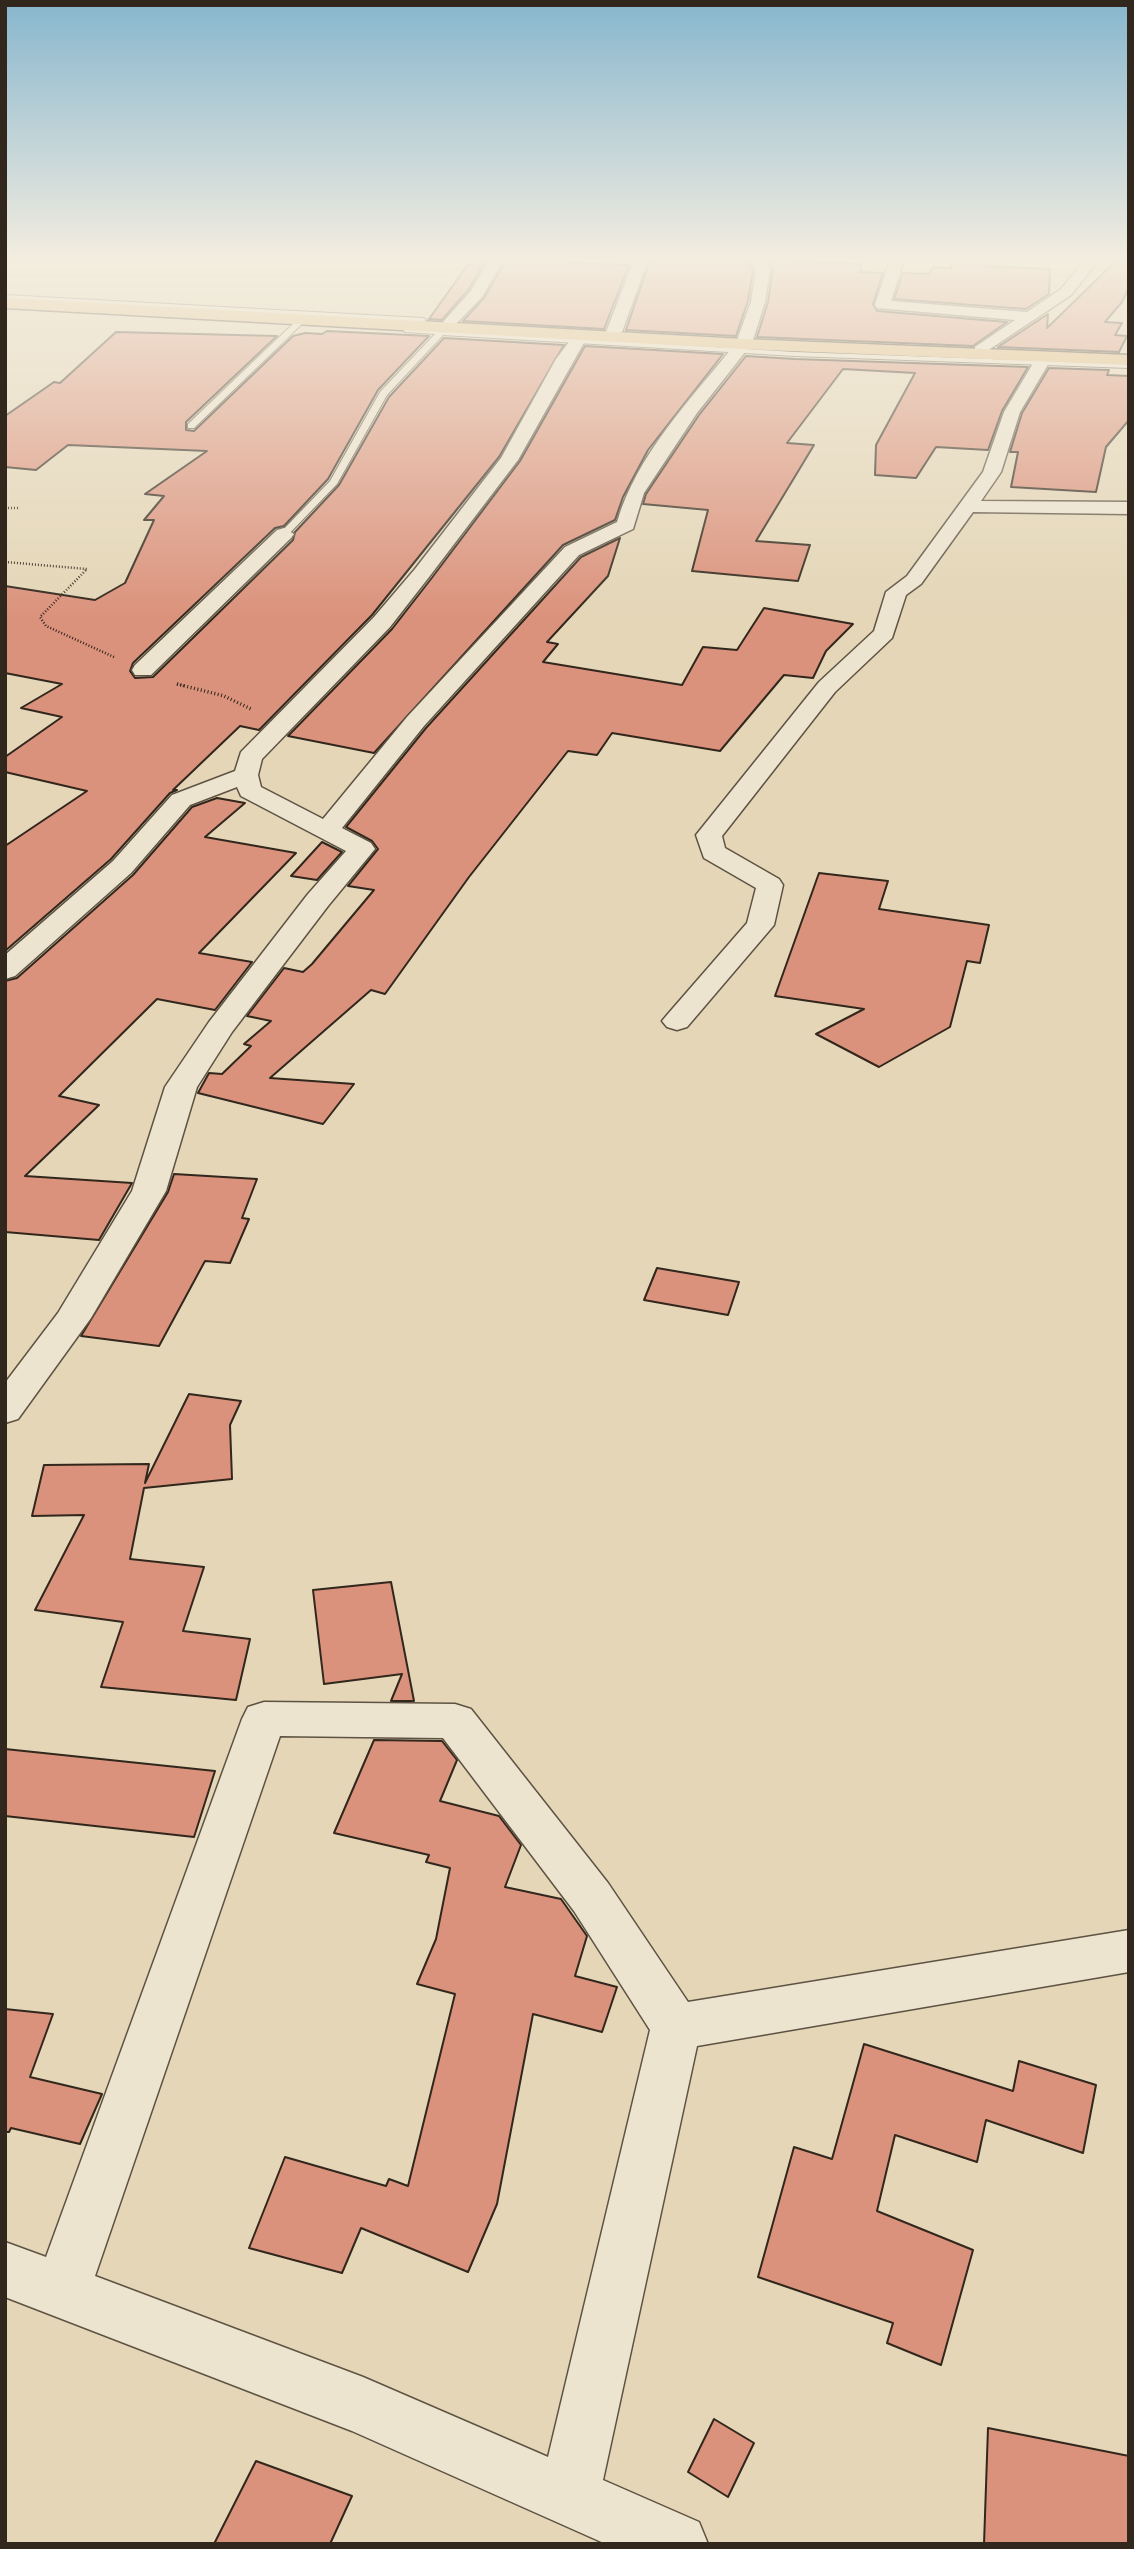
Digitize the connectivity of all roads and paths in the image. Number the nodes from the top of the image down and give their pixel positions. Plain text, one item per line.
1 (240, 379) edge
2 (397, 379) edge
3 (553, 379) edge
4 (714, 379) edge
5 (1032, 379) edge
6 (191, 426) dead end
7 (968, 506) junction
8 (5, 508) edge
9 (19, 508) dead end
10 (1129, 508) edge
11 (284, 534) joint
12 (5, 562) edge
13 (143, 670) junction
14 (278, 730) junction
15 (246, 775) junction
16 (328, 829) junction
17 (5, 970) edge
18 (677, 1021) dead end
19 (5, 1410) edge
20 (1129, 1951) edge
21 (677, 2026) junction
22 (5, 2269) edge
23 (62, 2290) junction
24 (569, 2497) junction
25 (677, 2544) edge

1 - 6 lane
2 - 11 lane
3 - 14 street
4 - 16 street
5 - 7 street
7 - 10 street
7 - 18 street
8 - 9 path
11 - 13 street
12 - 13 path
13 - 14 path
14 - 15 street
15 - 16 street
15 - 17 street
16 - 19 street
20 - 21 street
21 - 23 street
21 - 24 street
22 - 23 street
23 - 24 street
24 - 25 street

